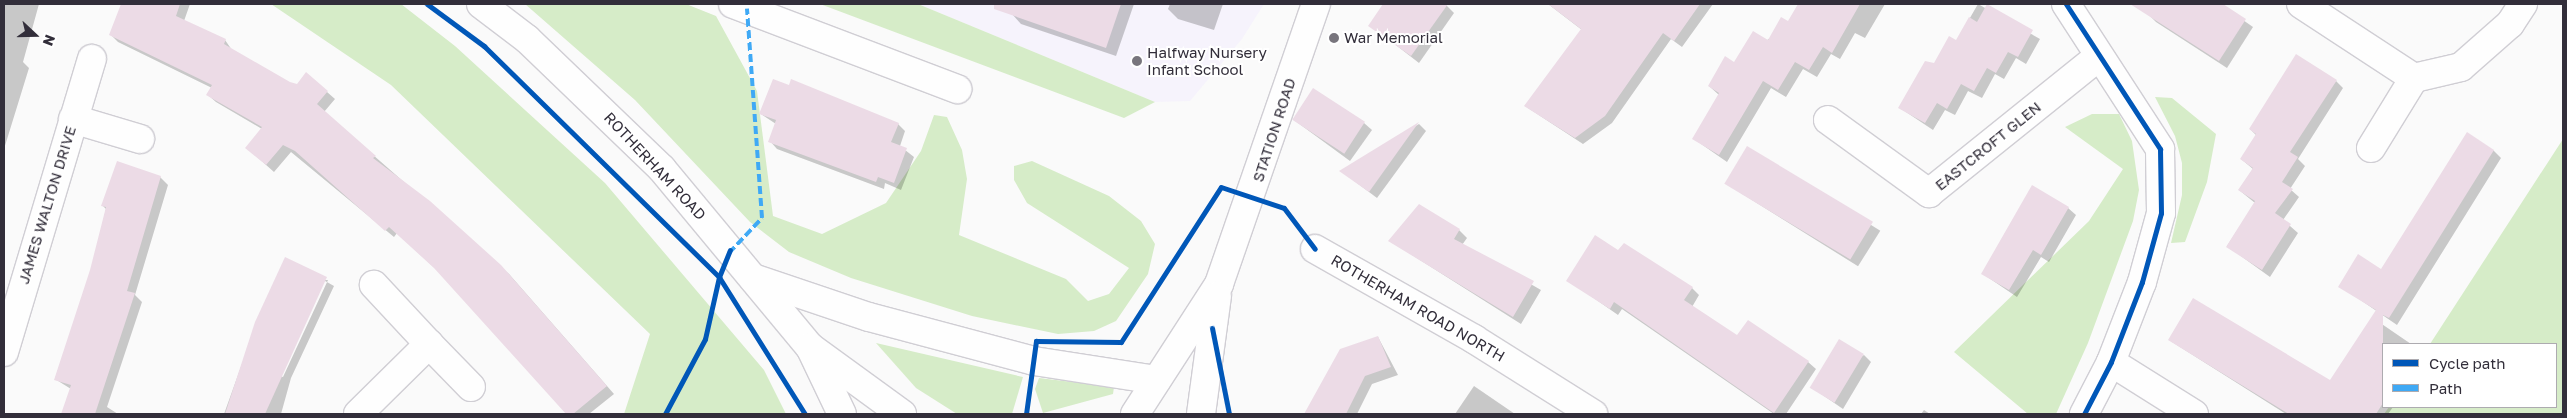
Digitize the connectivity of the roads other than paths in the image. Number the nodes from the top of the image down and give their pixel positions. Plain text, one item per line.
1 (481, 4) edge
2 (733, 4) edge
3 (1316, 4) edge
4 (2066, 4) edge
5 (2301, 4) edge
6 (2523, 4) edge
7 (2098, 57) junction
8 (92, 59) dead end
9 (2414, 78) junction
10 (957, 89) dead end
11 (73, 119) junction
12 (1828, 120) dead end
13 (140, 139) dead end
14 (2372, 148) dead end
15 (1315, 249) dead end
16 (752, 278) junction
17 (1219, 284) junction
18 (374, 285) dead end
19 (429, 344) junction
20 (810, 347) junction
21 (4, 352) edge
22 (2111, 362) junction
23 (1158, 380) junction
24 (471, 388) dead end
25 (358, 414) edge
26 (842, 414) edge
27 (902, 414) edge
28 (1135, 414) edge
29 (1201, 414) edge
30 (1593, 414) edge
31 (2084, 414) edge
32 (2194, 414) edge

1 - 16 street, ROTHERHAM ROAD
2 - 10 street
3 - 17 street, STATION ROAD
4 - 7 street
5 - 9 street
6 - 9 street
7 - 12 street, EASTCROFT GLEN
7 - 22 street
8 - 11 street, JAMES WALTON DRIVE
9 - 14 street
11 - 13 street
11 - 21 street, JAMES WALTON DRIVE
15 - 30 street, ROTHERHAM ROAD NORTH
16 - 20 street, ROTHERHAM ROAD
16 - 23 street
17 - 23 street, STATION ROAD
17 - 29 street, STATION ROAD
18 - 19 street
19 - 24 street
19 - 25 street
20 - 26 street, ROTHERHAM ROAD
20 - 27 street, ROTHERHAM ROAD
22 - 31 street
22 - 32 street
23 - 28 street, STATION ROAD

